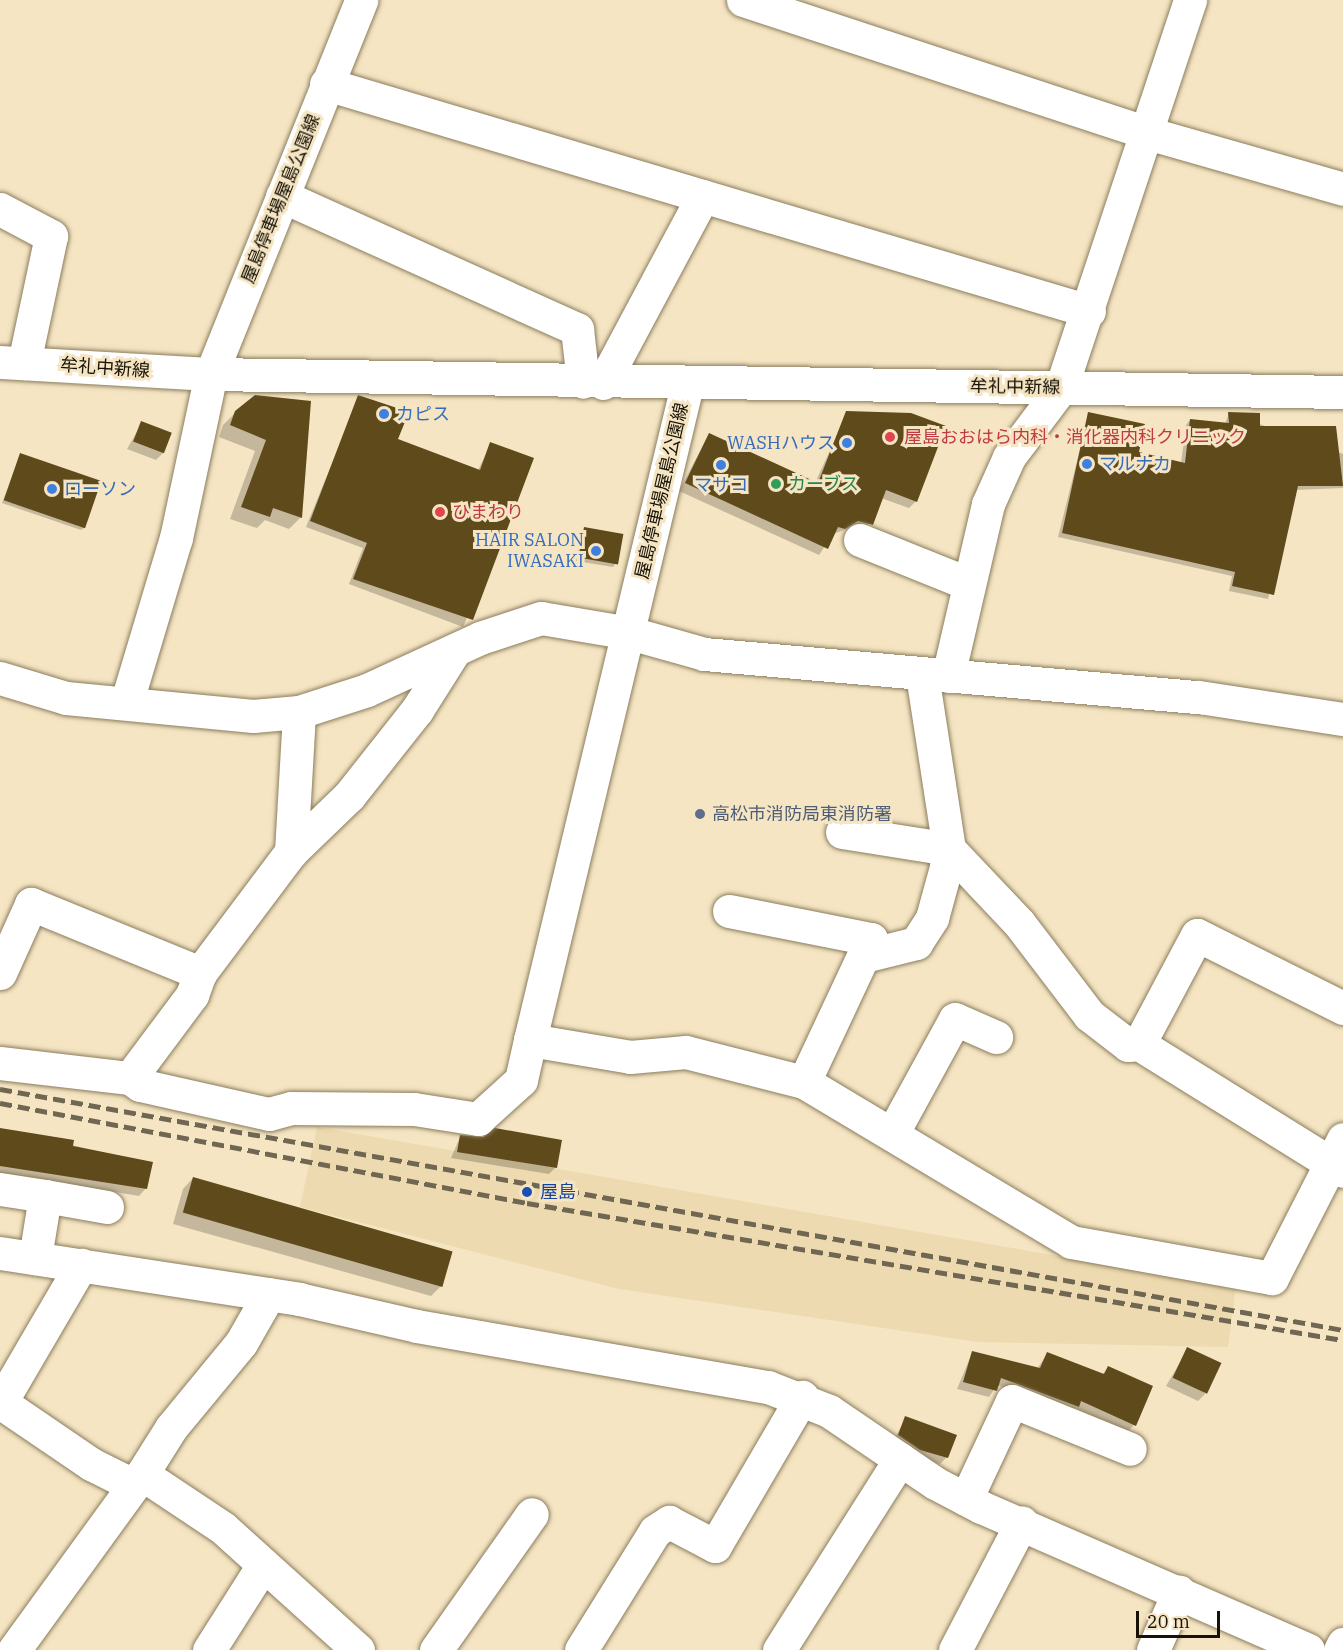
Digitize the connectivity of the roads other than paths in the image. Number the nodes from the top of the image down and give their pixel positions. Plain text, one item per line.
1 (360, 0) edge
2 (743, 0) edge
3 (1190, 0) edge
4 (326, 84) junction
5 (1147, 133) junction
6 (1343, 189) edge
7 (282, 196) junction
8 (703, 196) junction
9 (0, 209) edge
10 (1089, 311) junction
11 (12, 362) edge
12 (211, 374) junction
13 (593, 382) junction
14 (687, 385) junction
15 (1061, 388) junction
16 (1343, 392) edge
17 (860, 540) dead end
18 (967, 583) junction
19 (630, 633) junction
20 (455, 650) junction
21 (935, 675) junction
22 (0, 678) edge
23 (127, 701) junction
24 (299, 712) junction
25 (1343, 719) edge
26 (842, 832) dead end
27 (949, 849) junction
28 (291, 852) junction
29 (729, 911) dead end
30 (864, 956) junction
31 (0, 973) edge
32 (200, 973) junction
33 (1343, 1008) edge
34 (996, 1037) dead end
35 (531, 1040) junction
36 (1139, 1044) junction
37 (0, 1063) edge
38 (130, 1078) junction
39 (804, 1082) junction
40 (892, 1134) junction
41 (1340, 1158) edge
42 (0, 1190) edge
43 (45, 1197) junction
44 (107, 1206) dead end
45 (0, 1253) edge
46 (35, 1258) junction
47 (81, 1265) junction
48 (269, 1294) junction
49 (802, 1398) junction
50 (3, 1411) edge
51 (1130, 1449) dead end
52 (900, 1459) junction
53 (138, 1479) junction
54 (966, 1499) junction
55 (532, 1514) dead end
56 (1022, 1522) junction
57 (263, 1565) junction
58 (1179, 1591) junction
59 (1343, 1644) edge
60 (14, 1650) edge
61 (209, 1650) edge
62 (358, 1650) edge
63 (436, 1650) edge
64 (582, 1650) edge
65 (779, 1650) edge
66 (955, 1650) edge
67 (1153, 1650) edge
68 (1308, 1650) edge
69 (1340, 1650) edge

1 - 4 street, 屋島停車場屋島公園線
2 - 5 street
3 - 5 street
4 - 7 street, 屋島停車場屋島公園線
4 - 8 street
5 - 6 street
5 - 10 street
7 - 12 street, 屋島停車場屋島公園線
7 - 13 street
8 - 10 street
8 - 13 street
9 - 11 street
10 - 15 street
11 - 12 street, 牟礼中新線
12 - 13 street, 屋島停車場屋島公園線
12 - 23 street
13 - 14 street, 屋島停車場屋島公園線
14 - 15 street, 牟礼中新線
14 - 19 street, 屋島停車場屋島公園線
15 - 16 street, 牟礼中新線
15 - 18 street
17 - 18 street
18 - 21 street
19 - 20 street
19 - 21 street
19 - 35 street, 屋島停車場屋島公園線
20 - 24 street
20 - 28 street
21 - 25 street
21 - 27 street
22 - 23 street
23 - 24 street
24 - 28 street
26 - 27 street
27 - 30 street
27 - 36 street
28 - 32 street
29 - 30 street
30 - 39 street
31 - 32 street
32 - 38 street
33 - 36 street
34 - 40 street
35 - 38 street, 屋島停車場屋島公園線
35 - 39 street
36 - 41 street
37 - 38 street
39 - 40 street
40 - 41 street
42 - 43 street
43 - 44 street
43 - 46 street
45 - 46 street
46 - 47 street
47 - 48 street
47 - 50 street
48 - 49 street
48 - 53 street
49 - 52 street
49 - 64 street
50 - 53 street
51 - 54 street
52 - 54 street
52 - 65 street
53 - 57 street
53 - 60 street
54 - 56 street
55 - 63 street
56 - 58 street
56 - 66 street
57 - 61 street
57 - 62 street
58 - 67 street
58 - 68 street
59 - 69 street

